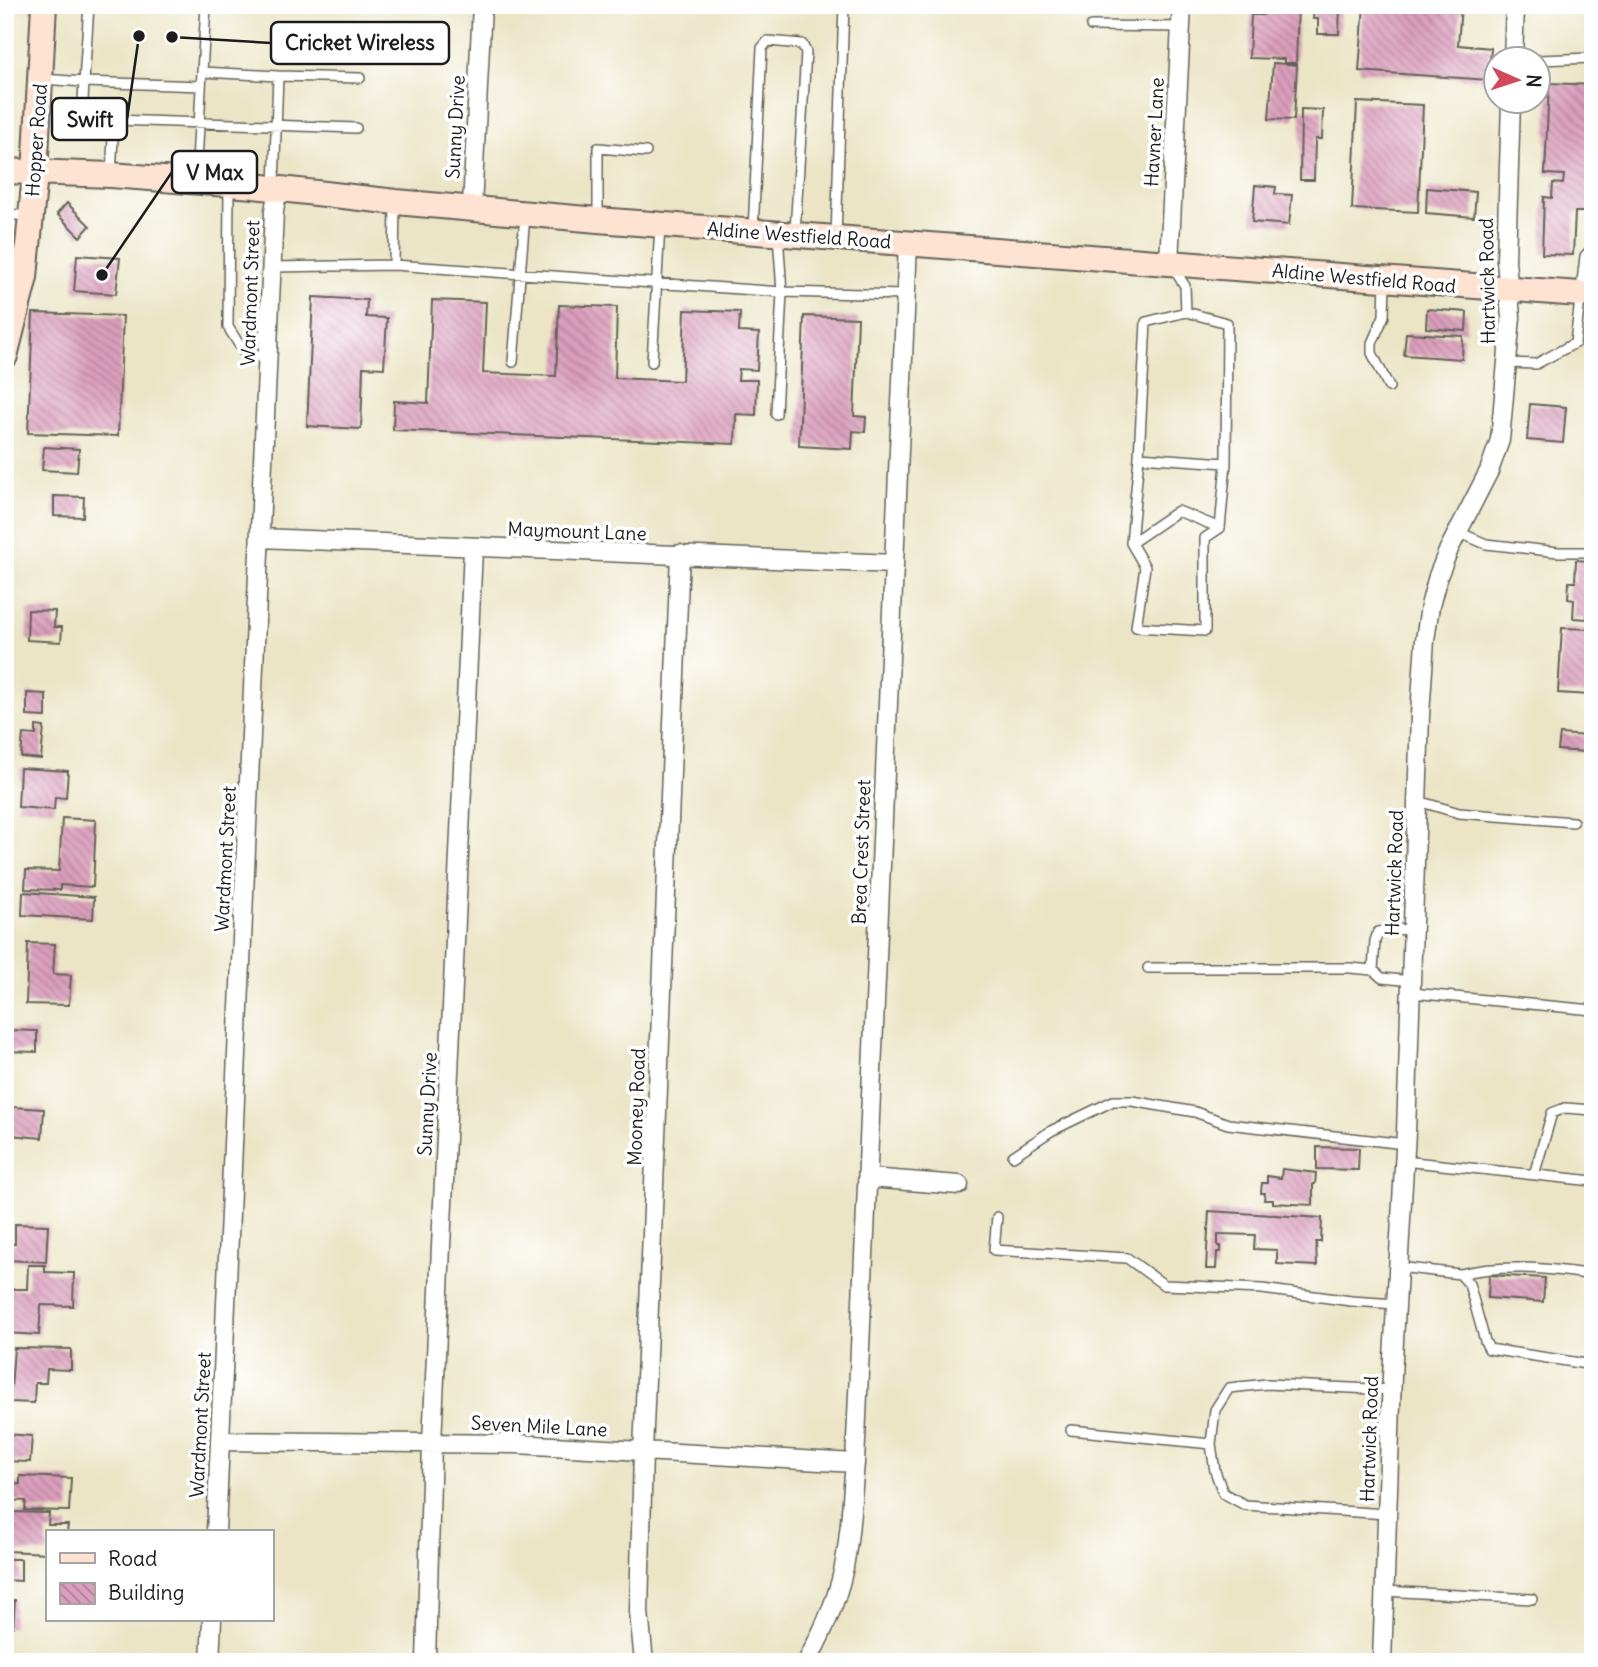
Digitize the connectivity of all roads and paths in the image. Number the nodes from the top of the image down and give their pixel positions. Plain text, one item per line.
1 (44, 5) edge
2 (89, 5) edge
3 (186, 5) edge
4 (482, 5) edge
5 (844, 5) edge
6 (1182, 5) edge
7 (1515, 5) edge
8 (1091, 26) dead end
9 (1181, 27) junction
10 (1513, 46) edge
11 (1593, 58) edge
12 (1552, 59) edge
13 (202, 72) junction
14 (278, 76) junction
15 (360, 78) dead end
16 (40, 79) junction
17 (84, 82) junction
18 (201, 86) junction
19 (1510, 116) edge
20 (114, 120) junction
21 (199, 123) junction
22 (275, 125) junction
23 (356, 128) dead end
24 (646, 152) dead end
25 (5, 171) edge
26 (35, 174) junction
27 (111, 175) junction
28 (196, 182) junction
29 (229, 184) junction
30 (276, 188) junction
31 (396, 202) junction
32 (472, 208) junction
33 (5, 214) edge
34 (525, 214) junction
35 (31, 216) junction
36 (598, 220) junction
37 (660, 224) junction
38 (753, 232) junction
39 (786, 235) junction
40 (836, 239) junction
41 (908, 243) junction
42 (1593, 247) edge
43 (1169, 262) junction
44 (394, 265) junction
45 (272, 267) junction
46 (520, 274) junction
47 (1385, 280) junction
48 (657, 283) junction
49 (1508, 289) junction
50 (782, 292) junction
51 (1587, 294) edge
52 (905, 295) junction
53 (1186, 312) junction
54 (5, 356) edge
55 (268, 358) junction
56 (513, 362) dead end
57 (652, 362) dead end
58 (1508, 363) junction
59 (1389, 387) dead end
60 (776, 414) dead end
61 (1139, 457) junction
62 (1226, 463) junction
63 (1220, 528) junction
64 (1458, 532) junction
65 (260, 538) junction
66 (1131, 543) junction
67 (474, 549) junction
68 (1593, 552) edge
69 (680, 554) junction
70 (894, 564) junction
71 (1418, 801) junction
72 (1573, 822) dead end
73 (1413, 930) junction
74 (1148, 968) dead end
75 (1373, 970) junction
76 (1412, 987) junction
77 (1593, 1010) edge
78 (1593, 1110) edge
79 (1405, 1153) junction
80 (1013, 1156) dead end
81 (1534, 1175) junction
82 (869, 1178) junction
83 (1593, 1181) edge
84 (959, 1185) dead end
85 (997, 1217) dead end
86 (1398, 1267) junction
87 (1460, 1274) junction
88 (1593, 1303) edge
89 (1396, 1304) junction
90 (1593, 1365) edge
91 (1392, 1390) junction
92 (1071, 1430) dead end
93 (220, 1441) junction
94 (432, 1443) junction
95 (1211, 1444) junction
96 (643, 1452) junction
97 (855, 1464) junction
98 (1387, 1514) junction
99 (216, 1530) edge
100 (1384, 1591) junction
101 (1532, 1599) dead end
102 (212, 1622) edge
103 (210, 1662) edge
104 (426, 1662) edge
105 (645, 1662) edge
106 (807, 1662) edge
107 (1381, 1662) edge

1 - 16 main road, Hopper Road
2 - 17 lane
3 - 13 lane
4 - 32 street, Sunny Drive
5 - 40 lane
6 - 9 street, Havner Lane
7 - 10 street
8 - 9 lane
9 - 43 street, Havner Lane
11 - 12 lane
13 - 14 lane
13 - 18 lane
14 - 15 lane
14 - 22 lane
16 - 17 lane
16 - 26 main road, Hopper Road
17 - 18 lane
17 - 20 lane
18 - 21 lane
19 - 49 street, Hartwick Road
20 - 21 lane
20 - 27 lane
21 - 22 lane
21 - 28 lane
22 - 23 lane
22 - 30 lane
24 - 36 lane
25 - 26 main road, Aldine Westfield Road
26 - 27 main road, Aldine Westfield Road
26 - 35 main road, Hopper Road
27 - 28 main road, Aldine Westfield Road
28 - 29 main road, Aldine Westfield Road
29 - 30 main road, Aldine Westfield Road
29 - 55 lane
30 - 31 main road, Aldine Westfield Road
30 - 45 street, Wardmont Street
31 - 32 main road, Aldine Westfield Road
31 - 44 lane
32 - 34 main road, Aldine Westfield Road
33 - 35 lane
34 - 36 main road, Aldine Westfield Road
34 - 46 lane
35 - 54 main road, Hopper Road
36 - 37 main road, Aldine Westfield Road
37 - 38 main road, Aldine Westfield Road
37 - 48 lane
38 - 39 main road, Aldine Westfield Road
38 - 39 lane
39 - 40 main road, Aldine Westfield Road
39 - 50 lane
40 - 41 main road, Aldine Westfield Road
41 - 43 main road, Aldine Westfield Road
41 - 52 street, Brea Crest Street
42 - 51 lane
43 - 47 main road, Aldine Westfield Road
43 - 53 lane
44 - 45 lane
44 - 46 lane
45 - 55 street, Wardmont Street
46 - 48 lane
46 - 56 lane
47 - 49 main road, Aldine Westfield Road
47 - 59 lane
48 - 50 lane
48 - 57 lane
49 - 51 main road, Aldine Westfield Road
49 - 58 street, Hartwick Road
50 - 52 lane
50 - 60 lane
51 - 58 lane
52 - 70 street, Brea Crest Street
53 - 61 lane
53 - 62 lane
55 - 65 street, Wardmont Street
58 - 64 street, Hartwick Road
61 - 62 lane
61 - 66 lane
62 - 63 lane
63 - 66 lane
63 - 66 lane
64 - 68 lane
64 - 71 street, Hartwick Road
65 - 67 street, Maymount Lane
65 - 93 street, Wardmont Street
67 - 69 street, Maymount Lane
67 - 94 street, Sunny Drive
69 - 70 street, Maymount Lane
69 - 96 street, Mooney Road
70 - 82 street, Brea Crest Street
71 - 72 lane
71 - 73 street, Hartwick Road
73 - 75 lane
73 - 76 street, Hartwick Road
74 - 75 lane
75 - 76 lane
76 - 77 lane
76 - 79 street, Hartwick Road
78 - 81 lane
79 - 80 lane
79 - 81 lane
79 - 86 street, Hartwick Road
81 - 83 lane
82 - 84 street
82 - 97 street, Brea Crest Street
85 - 89 lane
86 - 87 lane
86 - 89 street, Hartwick Road
87 - 88 lane
87 - 90 lane
89 - 91 street, Hartwick Road
91 - 95 lane
91 - 98 street, Hartwick Road
92 - 95 lane
93 - 94 street, Seven Mile Lane
93 - 99 street, Wardmont Street
94 - 96 street, Seven Mile Lane
94 - 104 street, Sunny Drive
95 - 98 lane
96 - 97 street, Seven Mile Lane
96 - 105 street, Mooney Road
97 - 106 street, Brea Crest Street
98 - 100 street, Hartwick Road
100 - 101 lane
100 - 107 street, Hartwick Road
102 - 103 street

